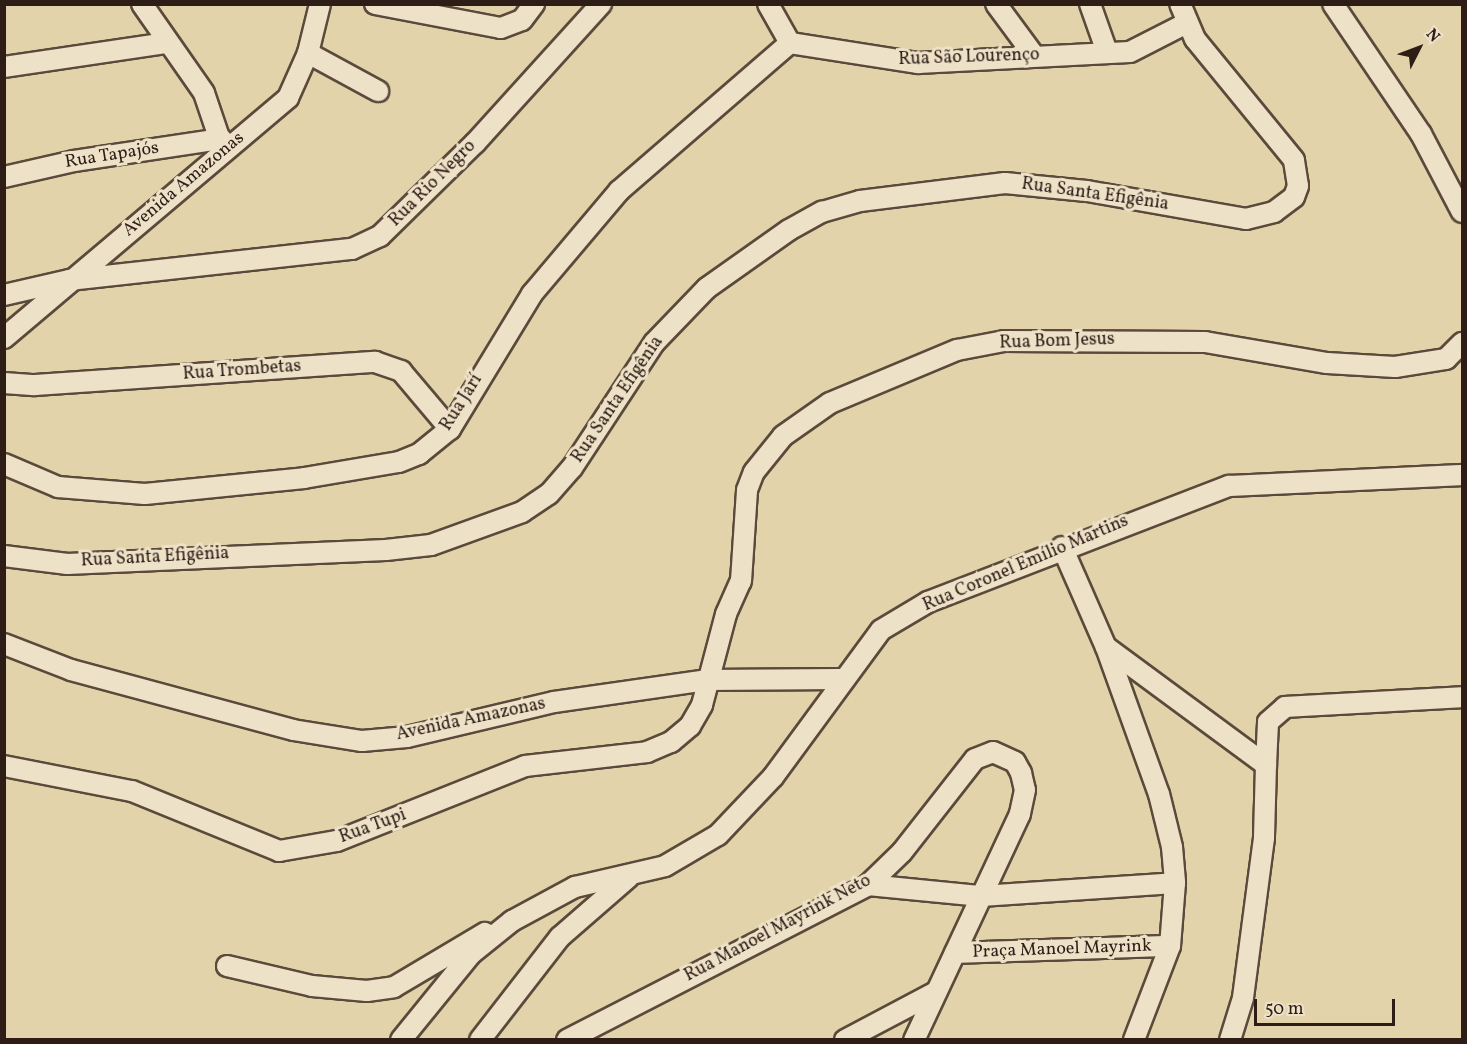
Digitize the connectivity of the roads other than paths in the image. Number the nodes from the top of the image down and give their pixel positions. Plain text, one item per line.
1 (142, 4) edge
2 (320, 4) edge
3 (375, 4) edge
4 (534, 4) edge
5 (601, 4) edge
6 (768, 4) edge
7 (996, 4) edge
8 (1090, 4) edge
9 (1180, 4) edge
10 (1333, 4) edge
11 (1187, 23) junction
12 (167, 43) junction
13 (790, 43) junction
14 (1107, 52) junction
15 (308, 53) junction
16 (1033, 54) junction
17 (4, 67) edge
18 (378, 91) dead end
19 (222, 146) junction
20 (4, 177) edge
21 (1462, 212) edge
22 (69, 280) junction
23 (4, 295) edge
24 (4, 338) edge
25 (1462, 343) edge
26 (4, 383) edge
27 (450, 429) junction
28 (4, 464) edge
29 (1461, 473) edge
30 (1062, 547) junction
31 (4, 556) edge
32 (4, 644) edge
33 (1106, 647) junction
34 (841, 679) junction
35 (706, 680) junction
36 (1462, 697) edge
37 (1266, 765) junction
38 (4, 766) edge
39 (636, 871) junction
40 (1175, 883) junction
41 (868, 885) junction
42 (981, 896) junction
43 (512, 921) junction
44 (1170, 946) junction
45 (955, 953) junction
46 (227, 966) dead end
47 (936, 992) junction
48 (401, 1040) edge
49 (480, 1040) edge
50 (567, 1040) edge
51 (845, 1040) edge
52 (914, 1040) edge
53 (1134, 1040) edge
54 (1230, 1040) edge

1 - 12 street
2 - 15 street, Avenida Amazonas
3 - 4 street
5 - 22 street, Rua Rio Negro
6 - 13 street
7 - 16 street
8 - 14 street
9 - 11 street, Rua Santa Efigênia
10 - 21 street
11 - 14 street, Rua São Lourenço
11 - 31 street, Rua Santa Efigênia
12 - 17 street
12 - 19 street
13 - 16 street, Rua São Lourenço
13 - 27 street, Rua Jarí
14 - 16 street, Rua São Lourenço
15 - 18 street
15 - 19 street, Avenida Amazonas
19 - 20 street, Rua Tapajós
19 - 22 street, Avenida Amazonas
22 - 23 street, Rua Rio Negro
22 - 24 street, Avenida Amazonas
25 - 35 street, Rua Bom Jesus
26 - 27 street, Rua Trombetas
27 - 28 street, Rua Jarí
29 - 30 street, Rua Coronel Emílio Martins
30 - 33 street
30 - 34 street, Rua Coronel Emílio Martins
32 - 35 street, Avenida Amazonas
33 - 37 street
33 - 40 street
34 - 35 street, Avenida Amazonas
34 - 39 street, Rua Coronel Emílio Martins
35 - 38 street, Rua Tupi
36 - 37 street
37 - 54 street
39 - 43 street, Rua Coronel Emílio Martins
39 - 49 street
40 - 42 street
40 - 44 street
41 - 42 street
41 - 42 street, Rua Manoel Mayrink Neto
41 - 50 street, Rua Manoel Mayrink Neto
42 - 45 street, Rua Manoel Mayrink Neto
43 - 46 street
43 - 48 street, Rua Coronel Emílio Martins
44 - 45 street, Praça Manoel Mayrink
44 - 53 street
45 - 47 street, Rua Manoel Mayrink Neto
47 - 51 street
47 - 52 street, Rua Manoel Mayrink Neto

